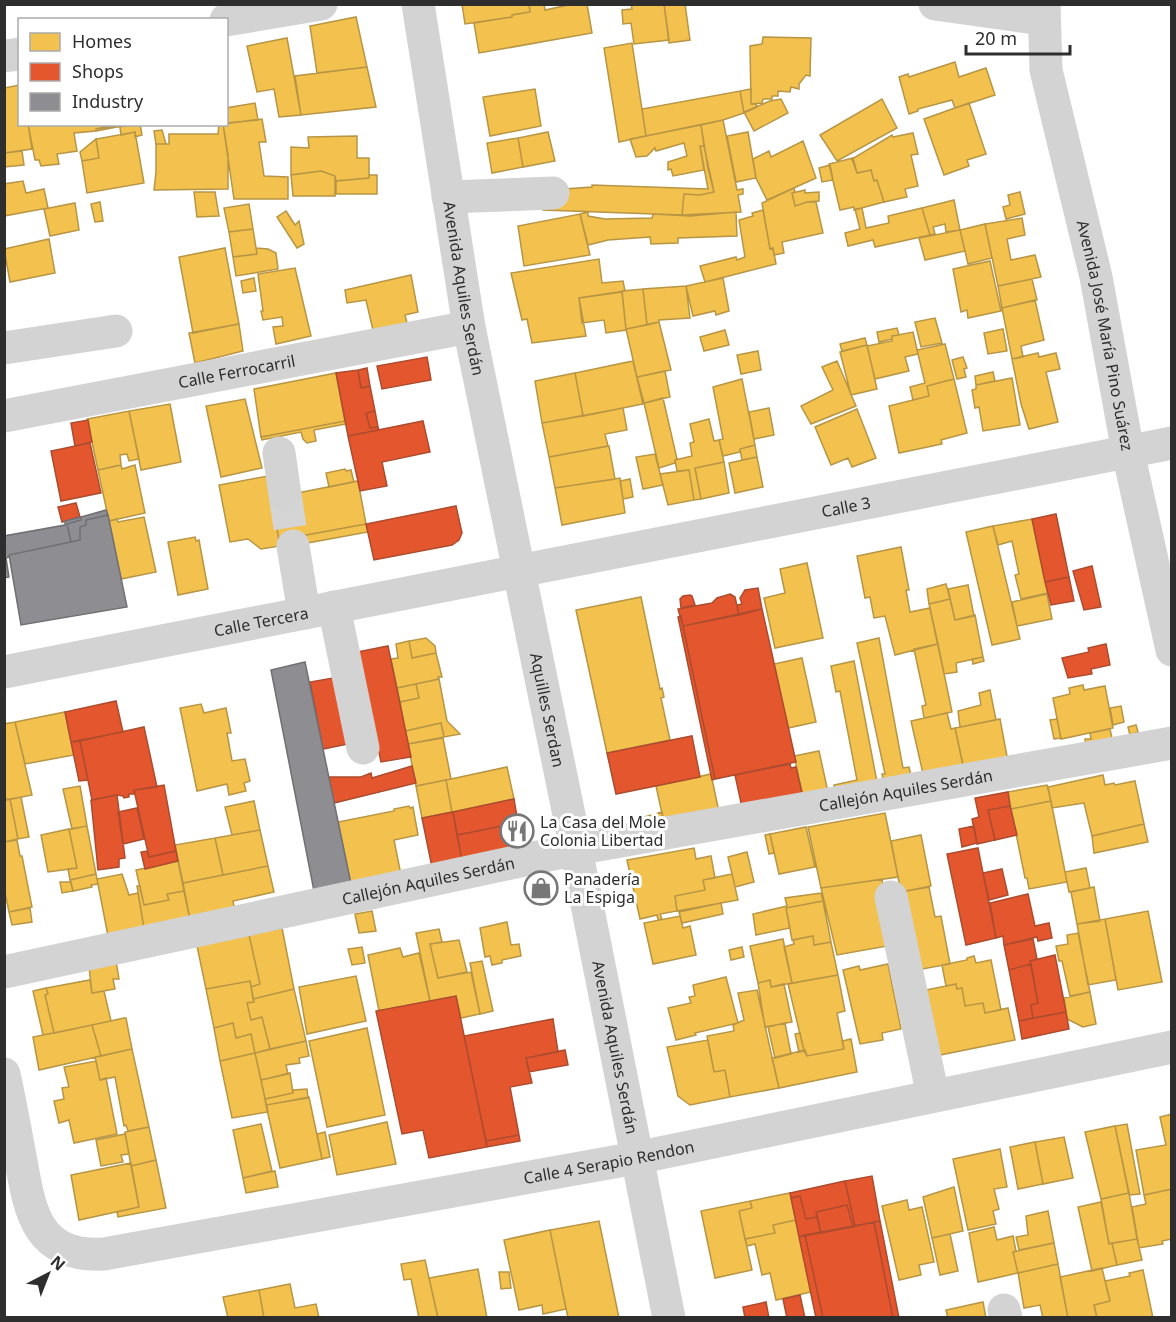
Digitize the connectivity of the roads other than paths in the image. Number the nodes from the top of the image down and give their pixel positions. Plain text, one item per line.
1 (321, 4) edge
2 (418, 4) edge
3 (935, 4) edge
4 (1043, 12) edge
5 (228, 20) edge
6 (553, 193) dead end
7 (448, 197) junction
8 (469, 327) junction
9 (116, 331) dead end
10 (4, 348) edge
11 (4, 416) edge
12 (1172, 443) edge
13 (1128, 452) junction
14 (279, 453) dead end
15 (285, 495) tunnel mouth
16 (293, 546) tunnel mouth
17 (519, 571) junction
18 (319, 610) junction
19 (1172, 650) edge
20 (4, 672) edge
21 (1172, 743) edge
22 (363, 748) dead end
23 (576, 849) junction
24 (891, 897) dead end
25 (4, 972) edge
26 (1172, 1047) edge
27 (4, 1074) edge
28 (933, 1096) junction
29 (636, 1158) junction
30 (669, 1317) edge

1 - 5 street
2 - 7 street, Avenida Aquiles Serdán
3 - 4 street
4 - 13 street, Avenida José María Pino Suárez
6 - 7 street
7 - 8 street, Avenida Aquiles Serdán
8 - 11 street, Calle Ferrocarril
8 - 17 street, Avenida Aquiles Serdán
9 - 10 street
12 - 13 street, Calle 3
13 - 17 street, Calle 3
13 - 19 street, Avenida José María Pino Suárez
14 - 15 street
16 - 18 street
17 - 18 street, Calle Tercera
17 - 23 street, Aquilles Serdan
18 - 20 street, Calle Tercera
18 - 22 street
21 - 23 street, Callejón Aquiles Serdán
23 - 25 street, Callejón Aquiles Serdán
23 - 29 street, Avenida Aquiles Serdán
24 - 28 street
26 - 28 street, Calle 4 Serapio Rendon
27 - 29 street, Calle 4 Serapio Rendon
28 - 29 street, Calle 4 Serapio Rendon
29 - 30 street, Avenida Aquiles Serdán

